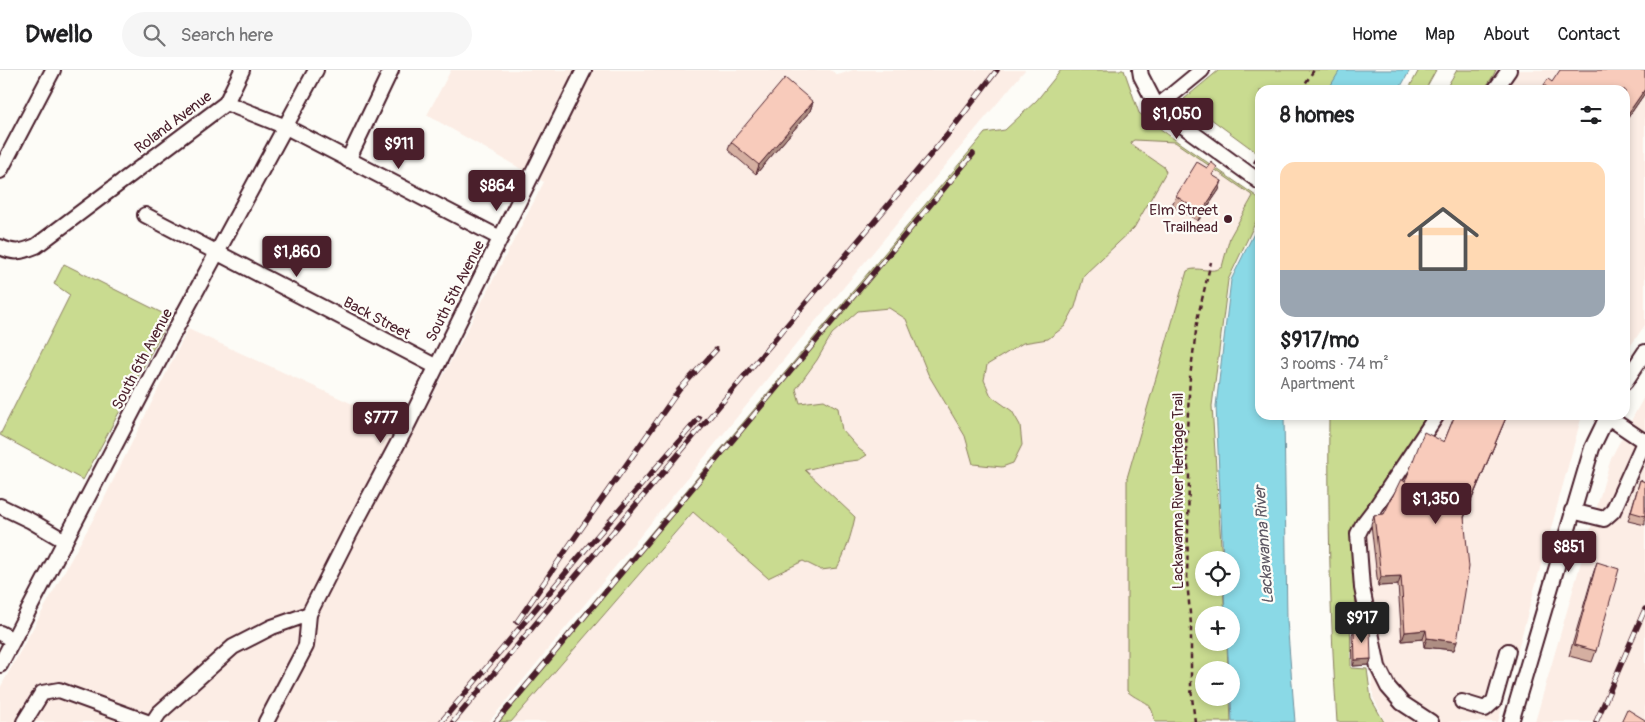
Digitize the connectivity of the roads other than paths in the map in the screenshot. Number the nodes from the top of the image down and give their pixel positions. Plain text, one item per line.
1 (53, 70) edge
2 (242, 70) edge
3 (316, 70) edge
4 (391, 70) edge
5 (584, 70) edge
6 (1140, 70) edge
7 (1202, 70) edge
8 (1509, 70) edge
9 (1498, 85) edge
10 (226, 103) junction
11 (1157, 108) junction
12 (286, 127) junction
13 (348, 160) junction
14 (0, 171) edge
15 (1255, 178) edge
16 (145, 215) dead end
17 (500, 238) junction
18 (4, 249) edge
19 (218, 252) junction
20 (1645, 352) edge
21 (435, 366) junction
22 (1630, 374) edge
23 (1434, 420) edge
24 (1604, 420) edge
25 (1613, 420) edge
26 (1645, 442) edge
27 (0, 506) edge
28 (1572, 511) junction
29 (65, 541) junction
30 (309, 614) junction
31 (0, 633) edge
32 (13, 640) junction
33 (1508, 651) dead end
34 (0, 665) edge
35 (1462, 702) dead end
36 (24, 722) edge
37 (147, 722) edge
38 (153, 722) edge
39 (266, 722) edge
40 (1431, 722) edge
41 (1511, 722) edge

1 - 14 street
2 - 10 street, Roland Avenue
3 - 12 street, South 6th Avenue
4 - 13 street
5 - 17 street, South 5th Avenue
6 - 11 street
7 - 11 street
8 - 9 street
10 - 12 street
10 - 18 street, Roland Avenue
11 - 15 street
12 - 13 street
12 - 19 street, South 6th Avenue
13 - 17 street
16 - 19 street, Back Street
17 - 21 street, South 5th Avenue
19 - 21 street, Back Street
19 - 29 street, South 6th Avenue
20 - 22 street
21 - 30 street, South 5th Avenue
23 - 40 street
24 - 28 street
25 - 26 street
26 - 28 street
27 - 29 street
28 - 41 street
29 - 32 street, South 6th Avenue
30 - 38 street
30 - 39 street
31 - 32 street
32 - 34 street, South 6th Avenue
33 - 35 street
36 - 37 street

